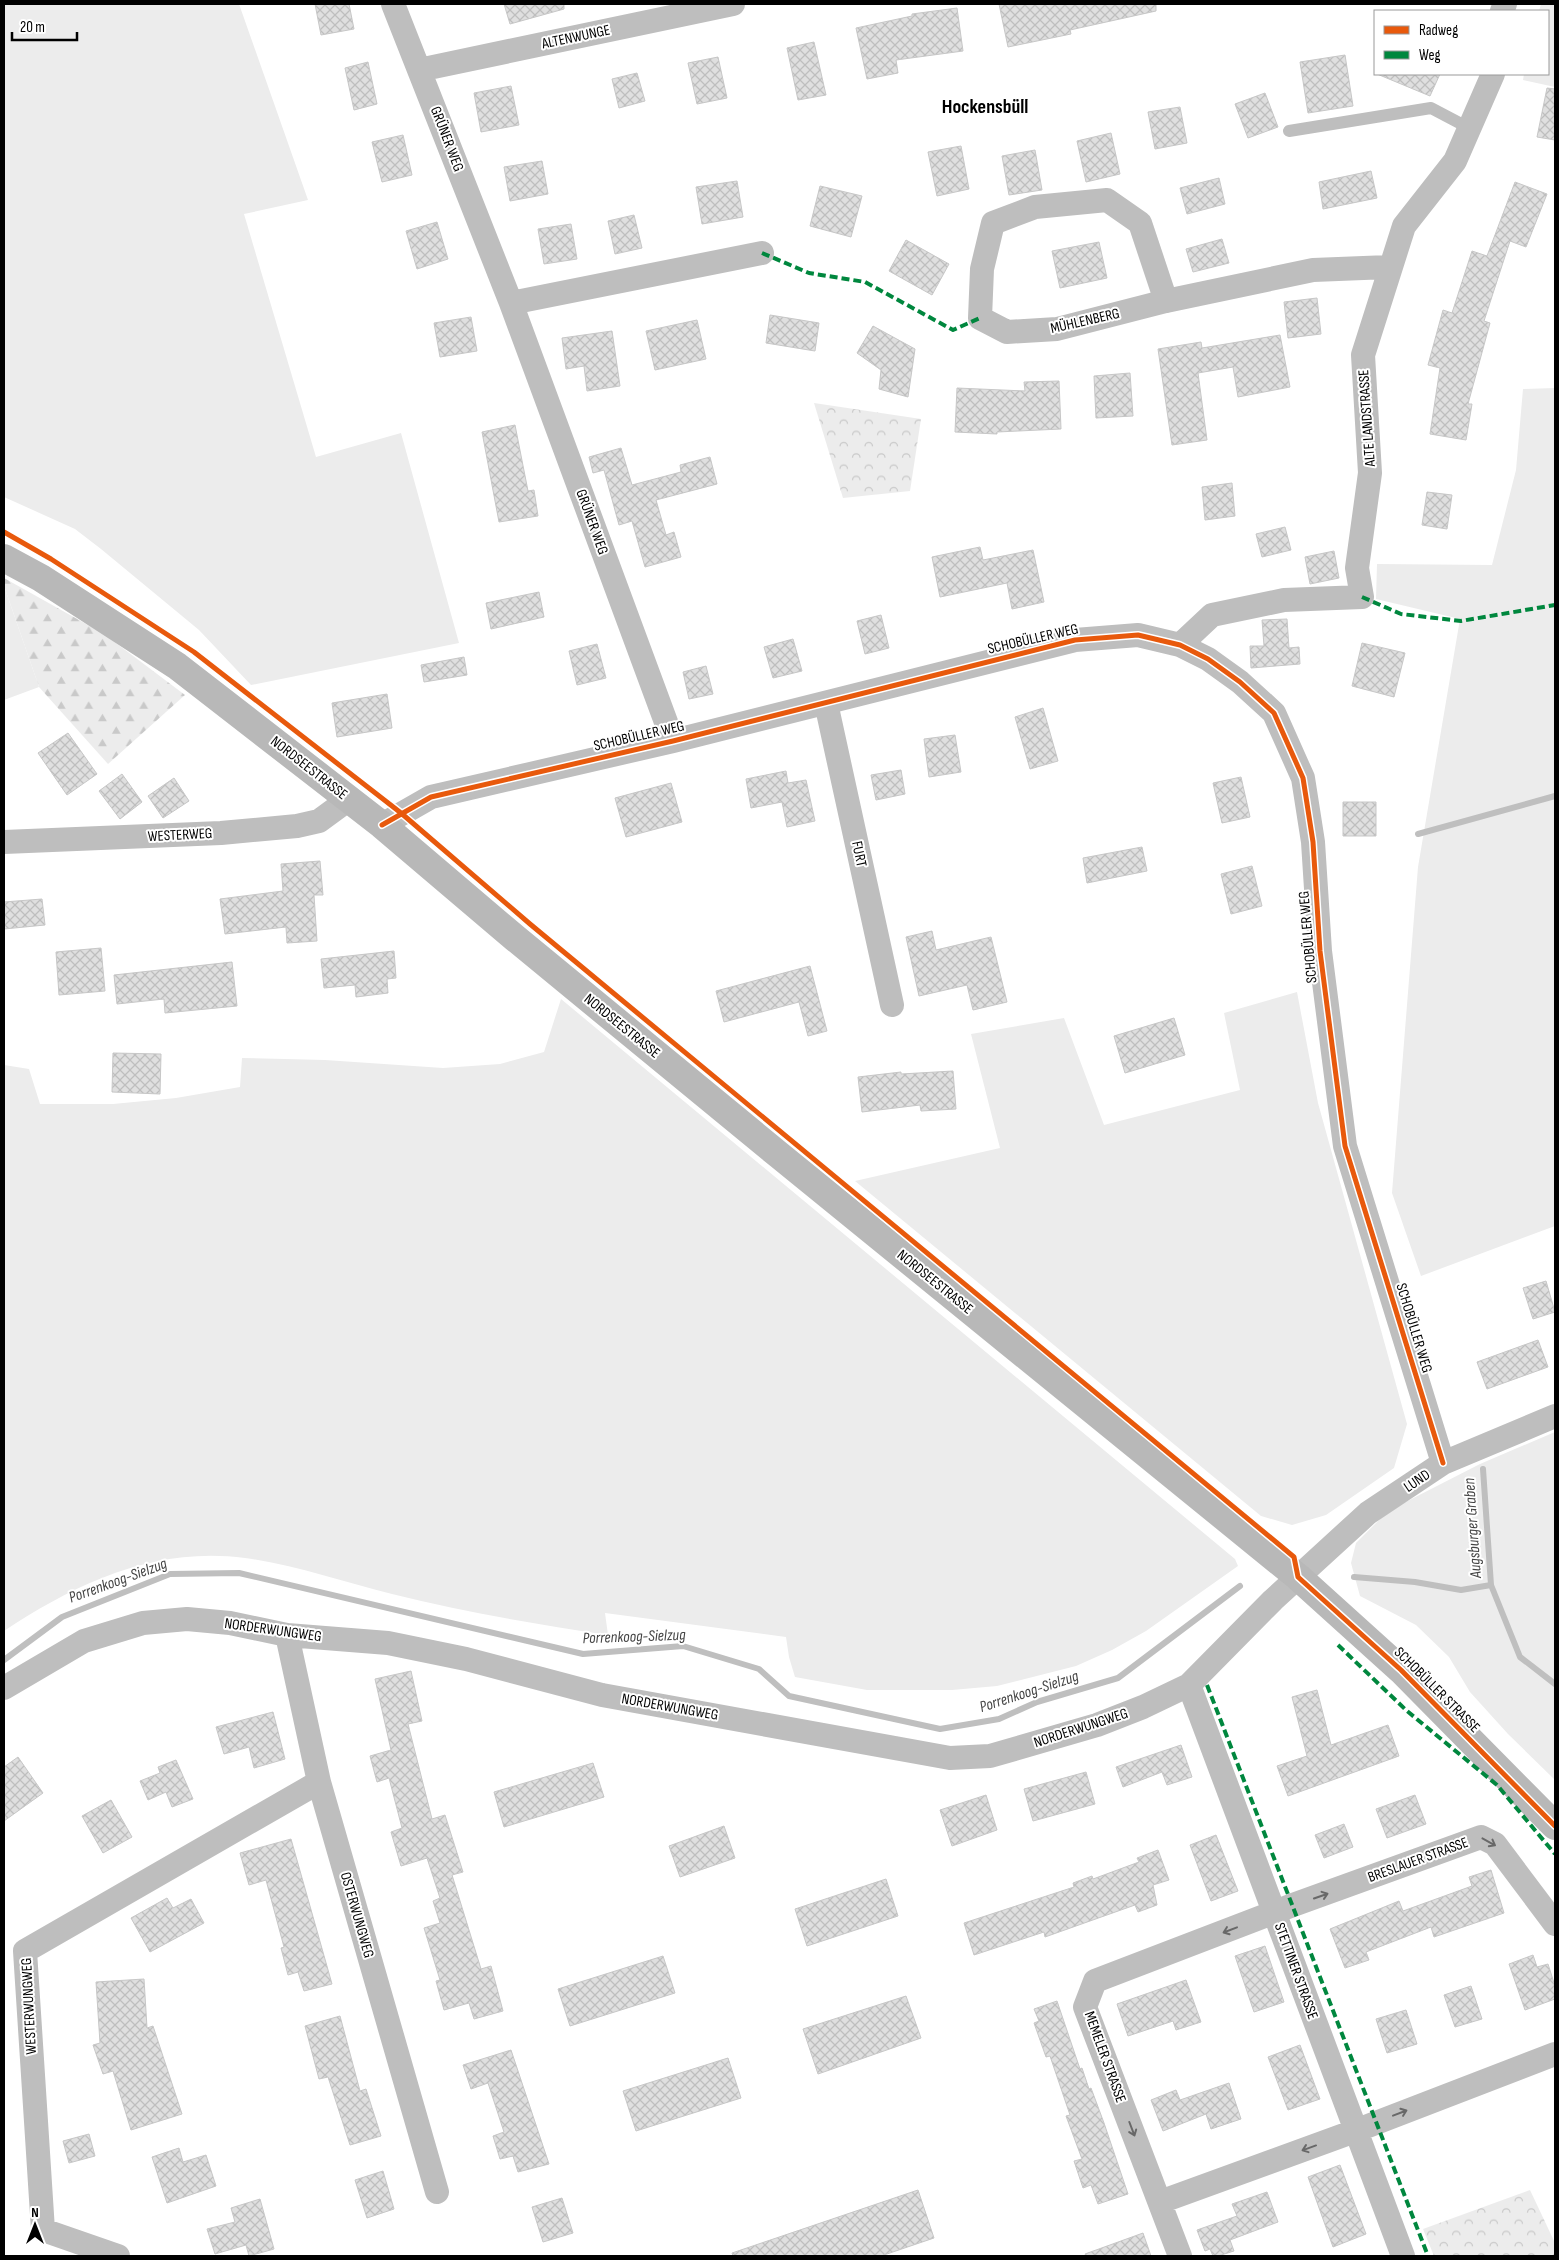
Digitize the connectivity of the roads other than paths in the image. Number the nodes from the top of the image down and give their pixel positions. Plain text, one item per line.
1 (393, 4) edge
2 (733, 4) edge
3 (419, 70) junction
4 (1493, 75) edge
5 (1469, 128) junction
6 (1289, 130) dead end
7 (762, 253) dead end
8 (1389, 267) junction
9 (1166, 301) junction
10 (511, 303) junction
11 (4, 558) edge
12 (1180, 645) junction
13 (826, 703) junction
14 (674, 741) junction
15 (349, 799) junction
16 (382, 825) junction
17 (4, 842) edge
18 (892, 1005) dead end
19 (1555, 1416) edge
20 (1443, 1464) junction
21 (1222, 1517) joint
22 (1298, 1577) junction
23 (287, 1635) junction
24 (1189, 1685) junction
25 (4, 1688) edge
26 (319, 1782) junction
27 (1555, 1826) edge
28 (1275, 1913) junction
29 (1555, 1924) edge
30 (1555, 2054) edge
31 (1355, 2131) junction
32 (437, 2192) dead end
33 (1160, 2202) junction
34 (118, 2256) edge
35 (1180, 2256) edge
36 (1403, 2256) edge

1 - 3 street, GRÜNER WEG
2 - 3 street, ALTENWUNGE
3 - 10 street, GRÜNER WEG
4 - 5 street, ALTE LANDSTRASSE
5 - 6 lane
5 - 8 street, ALTE LANDSTRASSE
7 - 10 street
8 - 9 street, MÜHLENBERG
8 - 12 street, ALTE LANDSTRASSE
9 - 9 street, MÜHLENBERG
10 - 14 street, GRÜNER WEG
11 - 15 main road, NORDSEESTRASSE
12 - 13 street, SCHOBÜLLER WEG
12 - 20 street, SCHOBÜLLER WEG
13 - 14 street, SCHOBÜLLER WEG
13 - 18 street, FURT
14 - 16 street, SCHOBÜLLER WEG
15 - 16 main road, NORDSEESTRASSE
15 - 17 street, WESTERWEG
16 - 21 main road, NORDSEESTRASSE
19 - 20 street, LUND
20 - 22 street, LUND
21 - 22 main road, SCHOBÜLLER STRASSE
22 - 24 street, NORDERWUNGWEG
22 - 27 main road, SCHOBÜLLER STRASSE
23 - 24 street, NORDERWUNGWEG
23 - 25 street, NORDERWUNGWEG
23 - 26 street, OSTERWUNGWEG
24 - 28 street, STETTINER STRASSE
26 - 32 street, OSTERWUNGWEG
26 - 34 street, WESTERWUNGWEG
28 -> 29 street, BRESLAUER STRASSE
28 - 31 street, STETTINER STRASSE
28 -> 33 street, MEMELER STRASSE
31 -> 30 street
31 -> 33 street
31 - 36 street, STETTINER STRASSE
33 - 35 street, MEMELER STRASSE

